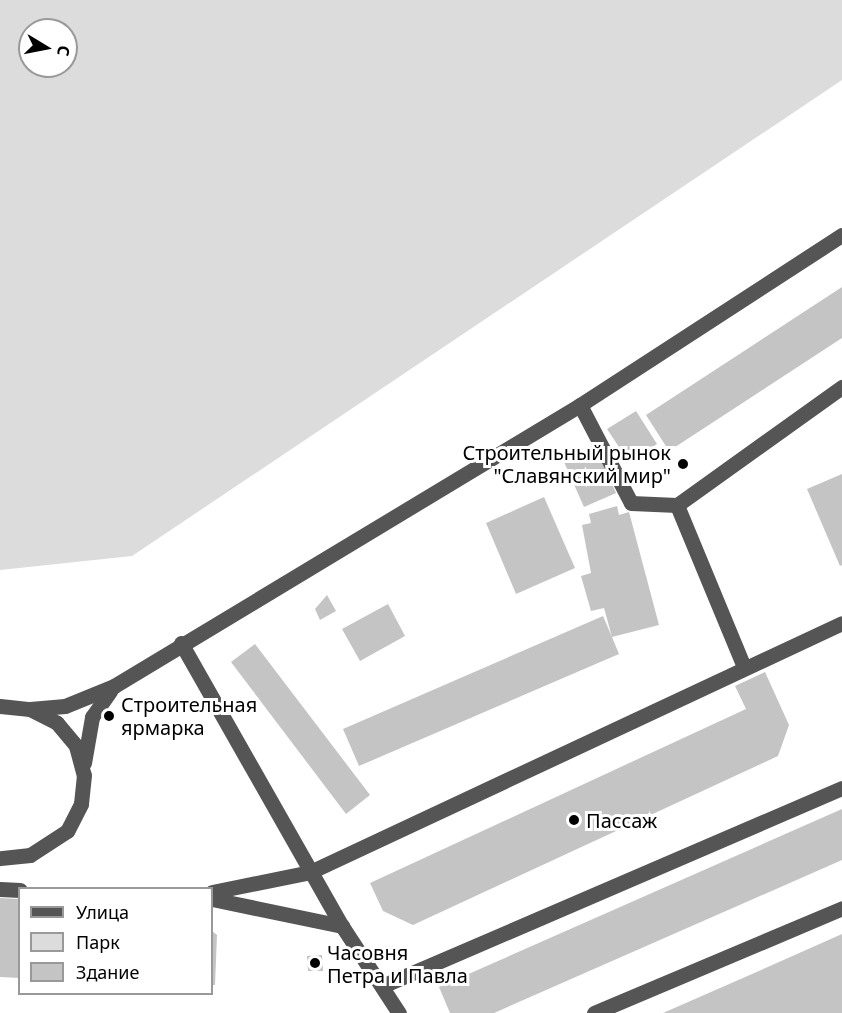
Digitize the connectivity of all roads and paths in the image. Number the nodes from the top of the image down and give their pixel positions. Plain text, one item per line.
1 (842, 235) edge
2 (842, 387) edge
3 (580, 405) junction
4 (677, 505) junction
5 (842, 623) edge
6 (181, 643) junction
7 (744, 668) junction
8 (114, 686) junction
9 (0, 706) edge
10 (30, 709) junction
11 (84, 775) junction
12 (842, 788) edge
13 (0, 858) edge
14 (310, 872) junction
15 (0, 889) edge
16 (18, 890) edge
17 (213, 892) edge
18 (213, 899) edge
19 (842, 908) edge
20 (342, 926) junction
21 (382, 986) junction
22 (399, 1013) edge
23 (594, 1013) edge

1 - 3 street
2 - 4 street
3 - 4 street
3 - 6 street
4 - 7 street
5 - 7 street
6 - 8 street
6 - 14 street
7 - 14 street
8 - 10 street
8 - 11 street
9 - 10 street
10 - 11 street
11 - 13 street
12 - 21 street
14 - 17 street
14 - 20 street
15 - 16 street
18 - 20 street
19 - 23 street
20 - 21 street
21 - 22 street

